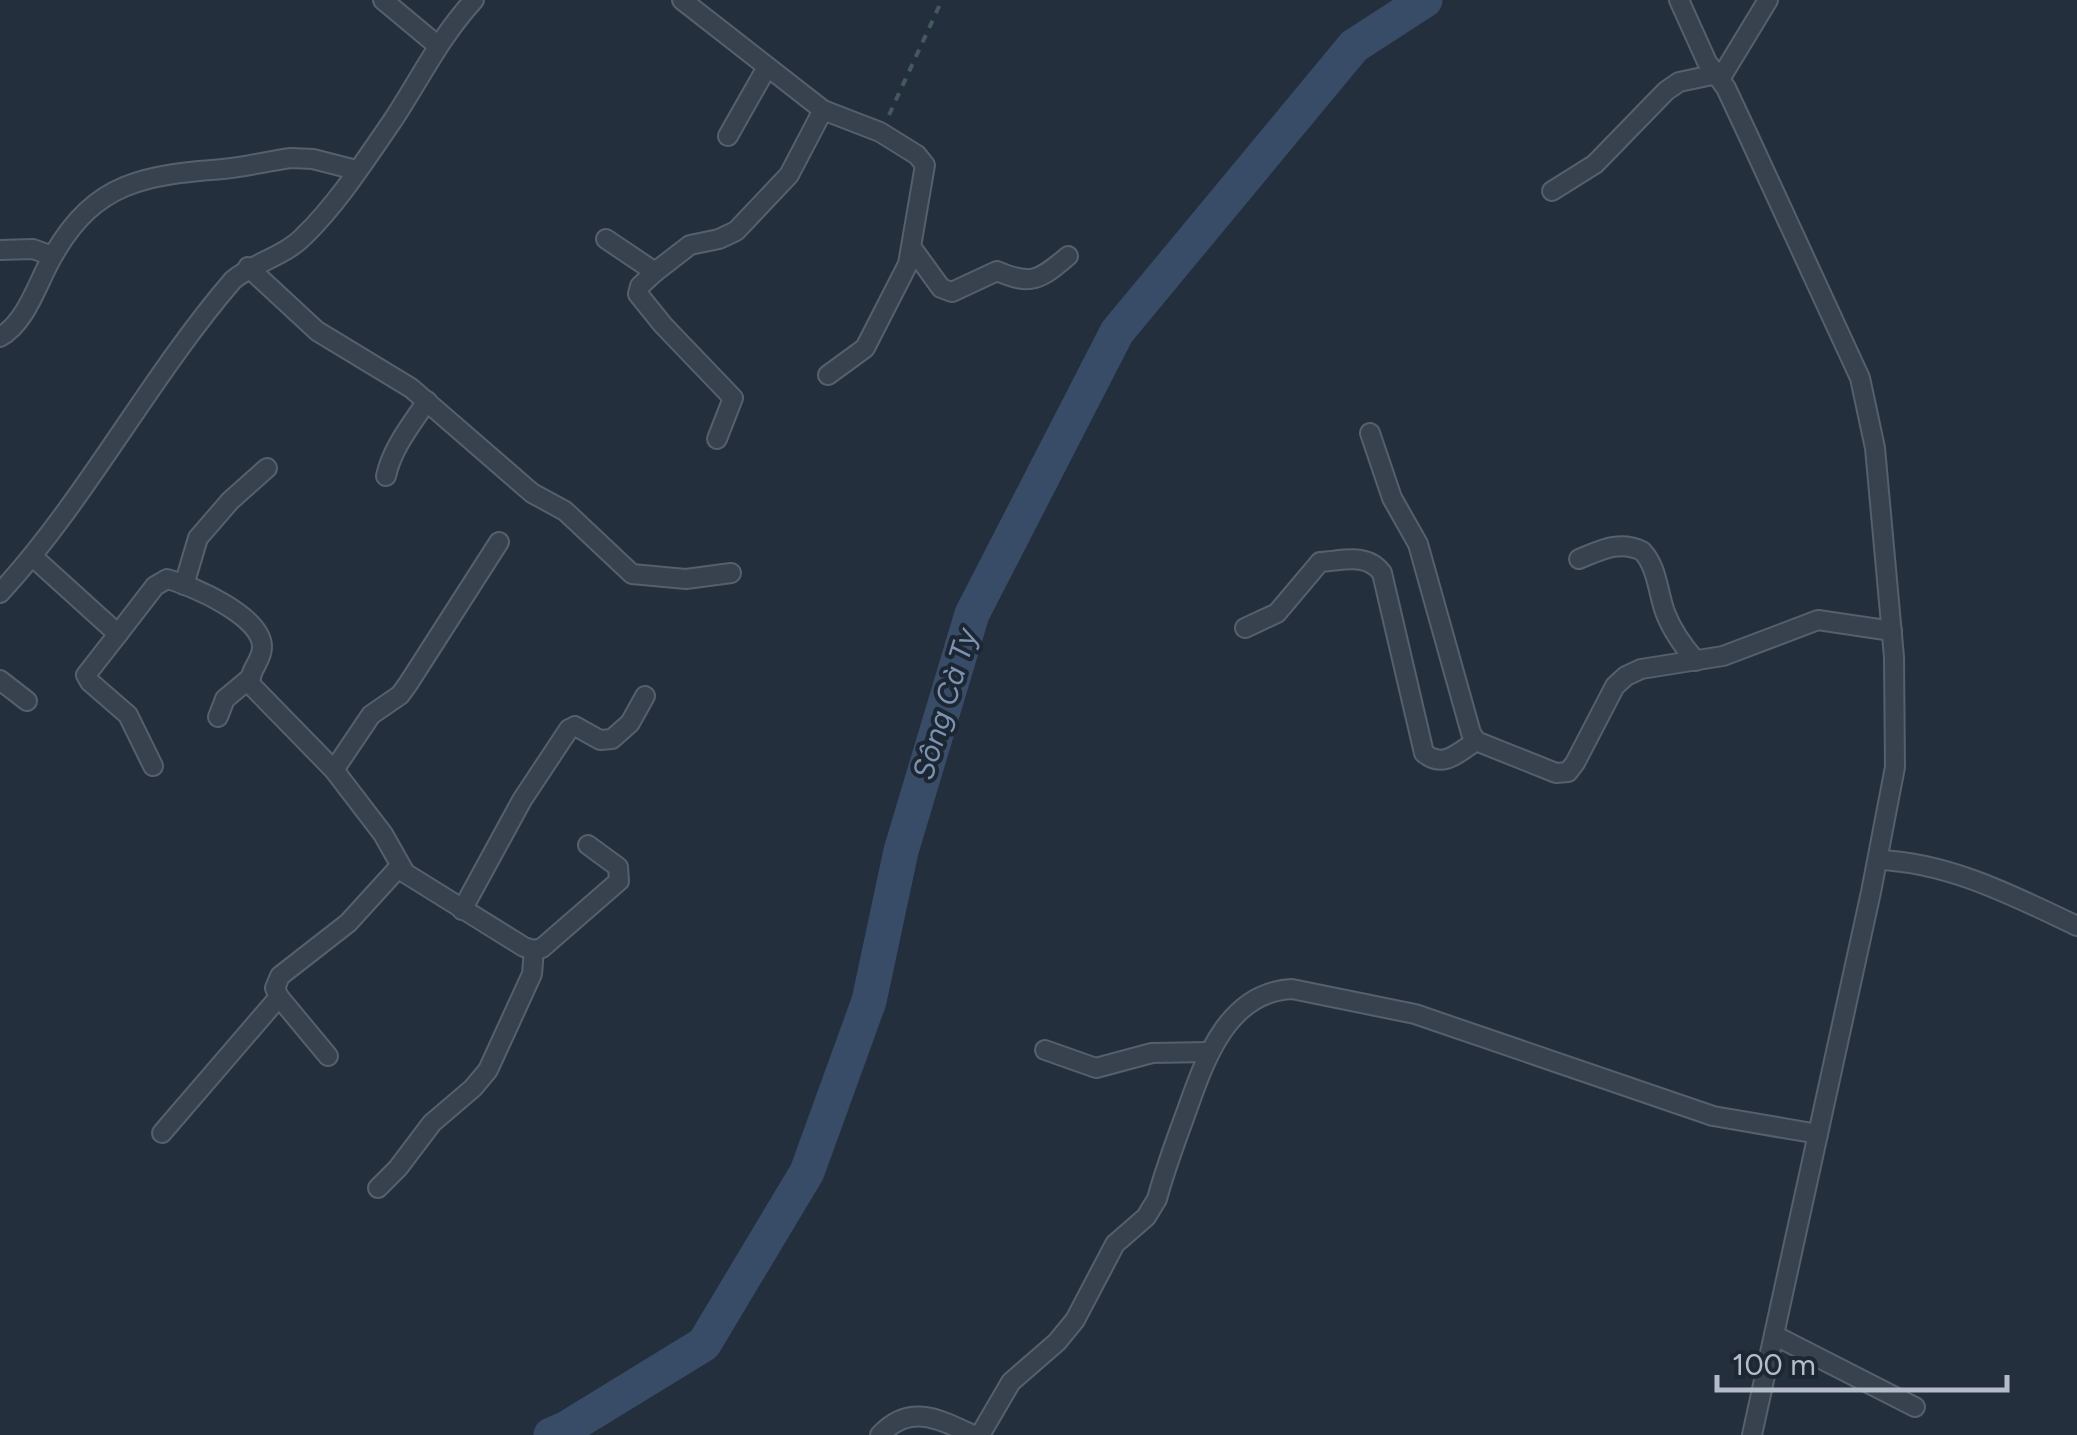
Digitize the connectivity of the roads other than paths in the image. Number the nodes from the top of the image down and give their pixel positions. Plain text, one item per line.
1 (383, 0) edge
2 (474, 0) edge
3 (682, 0) edge
4 (1679, 0) edge
5 (1768, 0) edge
6 (437, 45) junction
7 (766, 69) junction
8 (1718, 76) junction
9 (823, 110) junction
10 (728, 136) dead end
11 (356, 170) junction
12 (1552, 191) dead end
13 (606, 239) dead end
14 (912, 248) junction
15 (0, 250) edge
16 (52, 256) junction
17 (1068, 256) dead end
18 (248, 267) junction
19 (654, 272) junction
20 (0, 336) edge
21 (828, 375) dead end
22 (427, 400) junction
23 (1370, 433) dead end
24 (717, 439) dead end
25 (268, 468) dead end
26 (386, 476) dead end
27 (498, 542) dead end
28 (33, 557) junction
29 (1579, 559) dead end
30 (731, 573) dead end
31 (184, 584) junction
32 (0, 592) edge
33 (1245, 628) dead end
34 (1892, 631) junction
35 (118, 634) junction
36 (1696, 661) junction
37 (250, 679) junction
38 (0, 680) edge
39 (645, 696) dead end
40 (27, 700) dead end
41 (218, 717) dead end
42 (1476, 741) junction
43 (153, 766) dead end
44 (334, 770) junction
45 (588, 845) dead end
46 (1878, 860) junction
47 (400, 866) junction
48 (462, 910) junction
49 (2077, 926) edge
50 (534, 950) junction
51 (279, 997) junction
52 (1046, 1050) dead end
53 (1208, 1052) junction
54 (328, 1056) dead end
55 (162, 1133) dead end
56 (1818, 1134) junction
57 (378, 1188) dead end
58 (1774, 1334) junction
59 (1915, 1408) dead end
60 (880, 1435) edge
61 (976, 1435) edge
62 (1752, 1435) edge

1 - 6 street
2 - 6 street
3 - 7 street
4 - 8 street
5 - 8 street
6 - 11 street
7 - 9 street
7 - 10 street
8 - 12 street
8 - 34 street
9 - 14 street
9 - 19 street
11 - 16 street
11 - 18 street
13 - 19 street
14 - 17 street
14 - 21 street
15 - 16 street
16 - 20 street
18 - 22 street
18 - 28 street
19 - 24 street
22 - 26 street
22 - 30 street
23 - 42 street
25 - 31 street
27 - 44 street
28 - 32 street
28 - 35 street
29 - 36 street
31 - 35 street
31 - 37 street
33 - 42 street
34 - 36 street
34 - 46 street
35 - 43 street
36 - 42 street
37 - 41 street
37 - 44 street
38 - 40 street
39 - 48 street
44 - 47 street
45 - 50 street
46 - 49 street
46 - 56 street
47 - 48 street
47 - 51 street
48 - 50 street
50 - 57 street
51 - 54 street
51 - 55 street
52 - 53 street
53 - 56 street
53 - 61 street
56 - 58 street
58 - 59 street
58 - 62 street
60 - 61 street

